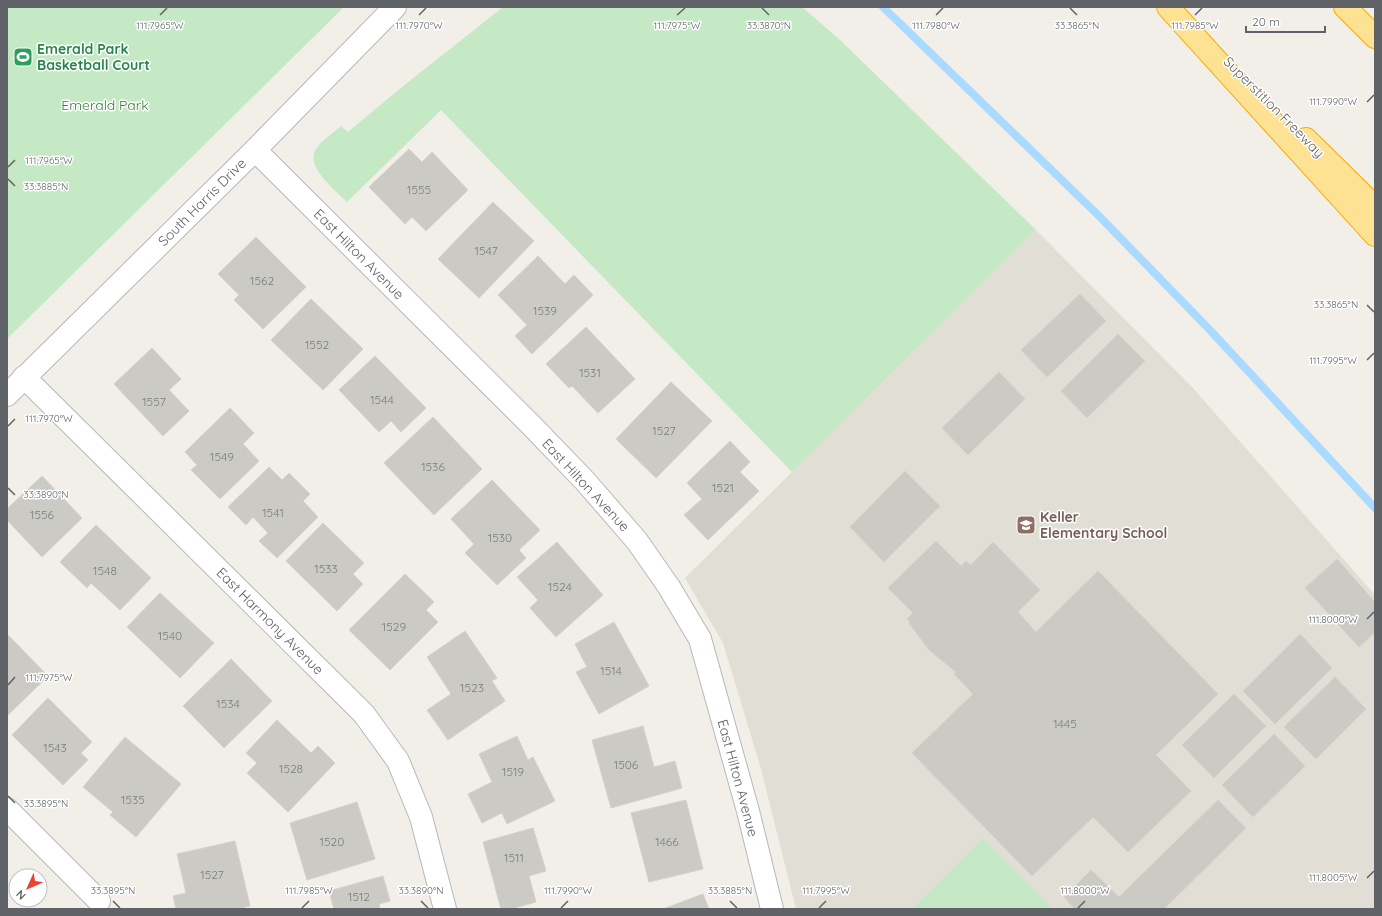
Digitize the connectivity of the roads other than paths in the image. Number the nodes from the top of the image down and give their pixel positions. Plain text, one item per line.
1 (395, 7) edge
2 (1168, 7) edge
3 (1174, 7) edge
4 (1345, 7) edge
5 (1375, 37) edge
6 (255, 150) junction
7 (1375, 207) edge
8 (1375, 235) edge
9 (24, 377) junction
10 (7, 394) edge
11 (7, 809) edge
12 (99, 901) dead end
13 (445, 909) edge
14 (772, 909) edge

1 - 6 street, South Harris Drive
2 - 8 highway
3 - 7 highway, Superstition Freeway
4 - 5 highway
6 - 9 street, South Harris Drive
6 - 14 street, East Hilton Avenue
9 - 10 street, South Harris Drive
9 - 13 street, East Harmony Avenue
11 - 12 street

